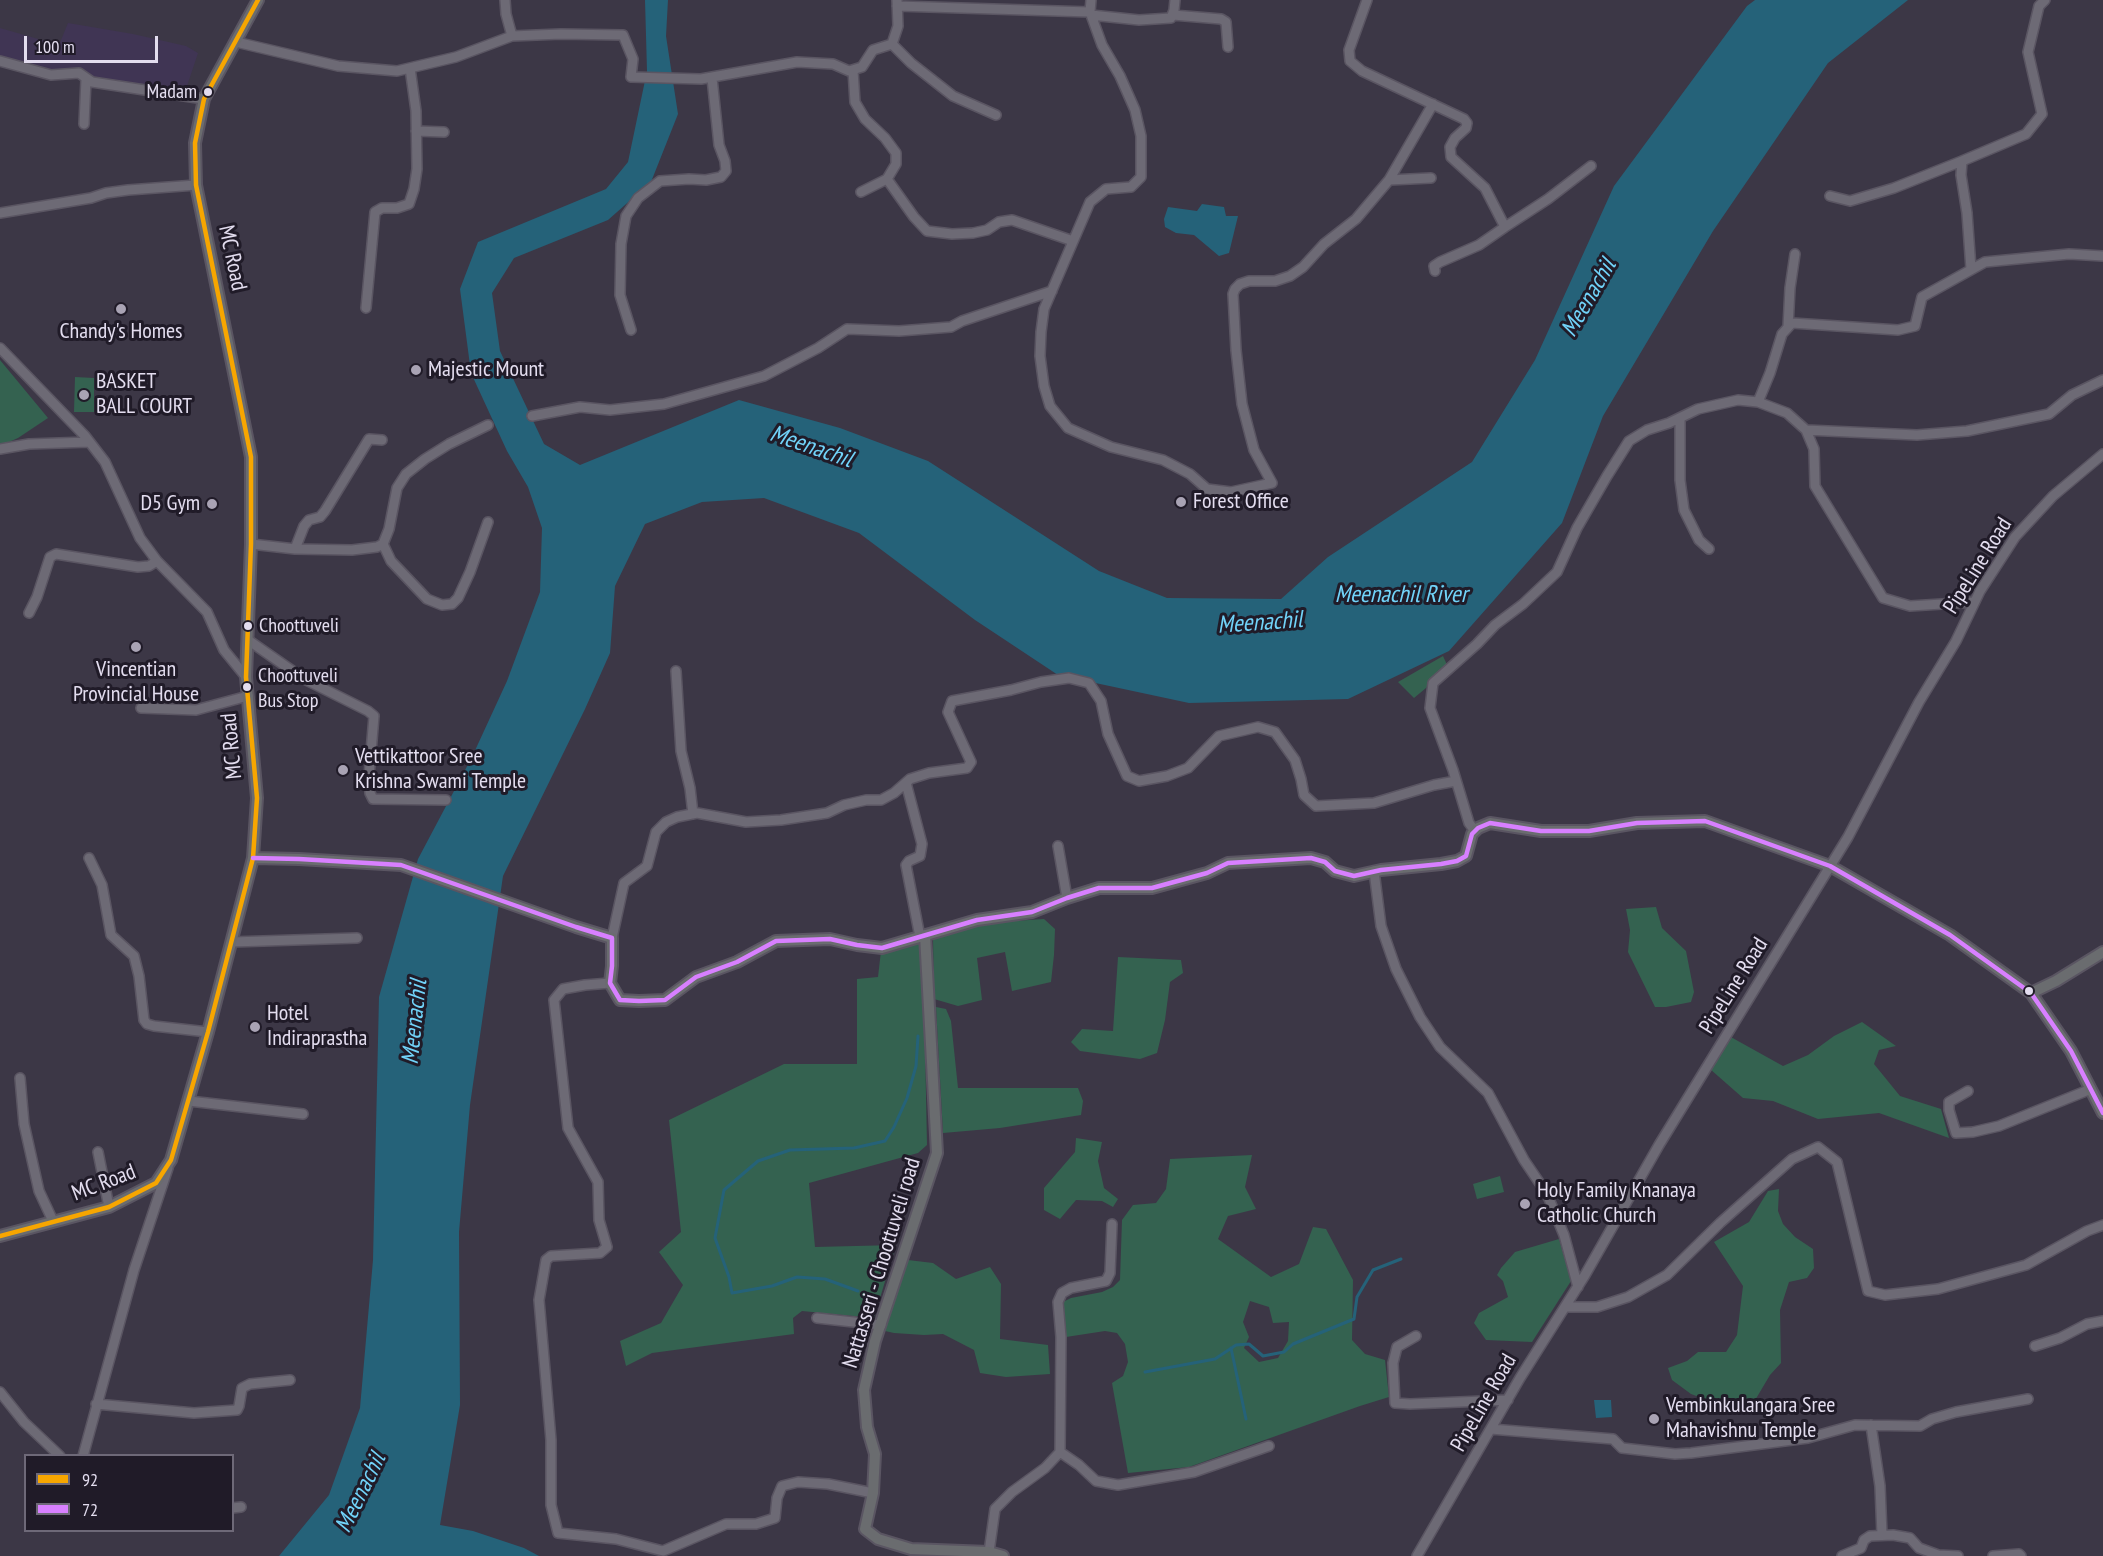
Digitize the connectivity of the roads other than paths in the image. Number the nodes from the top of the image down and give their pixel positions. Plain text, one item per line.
1 (258, 0) edge
2 (505, 0) edge
3 (1090, 0) edge
4 (1175, 0) edge
5 (1367, 0) edge
6 (2045, 0) edge
7 (897, 3) edge
8 (1091, 14) junction
9 (1173, 15) junction
10 (512, 36) junction
11 (236, 42) junction
12 (892, 44) junction
13 (1228, 47) dead end
14 (0, 61) edge
15 (410, 68) junction
16 (853, 70) junction
17 (712, 78) junction
18 (86, 79) junction
19 (204, 99) junction
20 (1433, 104) junction
21 (996, 115) dead end
22 (84, 124) dead end
23 (417, 131) junction
24 (444, 132) dead end
25 (1962, 161) junction
26 (1591, 166) dead end
27 (1431, 178) dead end
28 (887, 179) junction
29 (1389, 180) junction
30 (196, 185) junction
31 (861, 192) dead end
32 (1830, 196) dead end
33 (0, 213) edge
34 (1505, 227) junction
35 (1073, 241) junction
36 (1795, 254) dead end
37 (2103, 256) edge
38 (1971, 269) junction
39 (1435, 271) dead end
40 (1052, 291) junction
41 (366, 308) dead end
42 (1788, 327) junction
43 (631, 330) dead end
44 (0, 348) edge
45 (2103, 380) edge
46 (1758, 402) junction
47 (532, 416) dead end
48 (1680, 418) junction
49 (488, 425) dead end
50 (1806, 429) junction
51 (382, 440) dead end
52 (89, 442) junction
53 (0, 449) edge
54 (2103, 454) edge
55 (488, 522) dead end
56 (251, 544) junction
57 (383, 544) junction
58 (295, 549) junction
59 (1709, 549) dead end
60 (157, 561) junction
61 (1974, 602) junction
62 (28, 613) dead end
63 (248, 640) junction
64 (676, 671) dead end
65 (246, 677) junction
66 (248, 696) junction
67 (141, 708) dead end
68 (1456, 781) junction
69 (906, 783) junction
70 (446, 800) dead end
71 (693, 814) junction
72 (1475, 831) junction
73 (1058, 846) dead end
74 (89, 858) dead end
75 (253, 858) junction
76 (1830, 866) junction
77 (1374, 871) junction
78 (1066, 898) junction
79 (923, 936) junction
80 (357, 938) dead end
81 (612, 938) junction
82 (232, 942) junction
83 (2103, 952) edge
84 (610, 983) junction
85 (2031, 993) junction
86 (208, 1032) junction
87 (20, 1078) dead end
88 (2091, 1089) junction
89 (1968, 1091) dead end
90 (189, 1101) junction
91 (2103, 1113) edge
92 (303, 1114) dead end
93 (98, 1152) dead end
94 (171, 1160) junction
95 (109, 1207) junction
96 (53, 1221) junction
97 (1112, 1224) dead end
98 (2103, 1225) edge
99 (0, 1236) edge
100 (1578, 1287) junction
101 (1565, 1307) junction
102 (817, 1318) dead end
103 (2103, 1321) edge
104 (881, 1325) junction
105 (1416, 1336) dead end
106 (2035, 1346) dead end
107 (290, 1380) dead end
108 (0, 1392) edge
109 (2028, 1399) dead end
110 (1508, 1400) junction
111 (96, 1404) junction
112 (1871, 1425) junction
113 (1491, 1429) junction
114 (1269, 1446) dead end
115 (1060, 1452) junction
116 (59, 1454) edge
117 (83, 1454) edge
118 (873, 1493) junction
119 (1882, 1535) junction
120 (989, 1552) junction
121 (1003, 1556) edge
122 (1417, 1556) edge
123 (1842, 1556) edge
124 (1958, 1556) edge
125 (1993, 1556) edge
126 (2021, 1556) edge

1 - 11 main road, MC Road
2 - 10 street
3 - 8 street
4 - 9 street
5 - 20 street
6 - 25 street
7 - 8 street
7 - 12 street
8 - 9 street
8 - 35 street
9 - 13 street
10 - 15 street
10 - 17 street
11 - 15 street
11 - 19 main road, MC Road
12 - 16 street
12 - 21 street
14 - 18 street
15 - 23 street
16 - 17 street
16 - 28 street
17 - 43 street
18 - 19 street
18 - 22 street
19 - 30 main road, MC Road
20 - 29 street
20 - 34 street
23 - 24 street
23 - 41 street
25 - 32 street
25 - 38 street
26 - 34 street
27 - 29 street
28 - 31 street
28 - 35 street
29 - 40 street
30 - 33 street
30 - 56 main road, MC Road
34 - 39 street
35 - 40 street
36 - 42 street
37 - 38 street
38 - 42 street
40 - 47 street
42 - 46 street
44 - 52 street
45 - 50 street
46 - 48 street
46 - 50 street
48 - 59 street
48 - 68 street
49 - 57 street
50 - 61 street
51 - 58 street
52 - 53 street
52 - 60 street
54 - 61 street, PipeLine Road
55 - 57 street
56 - 58 street
56 - 63 main road, MC Road
57 - 58 street
60 - 62 street
60 - 65 street
61 - 76 street, PipeLine Road
63 - 65 main road, MC Road
63 - 70 street
64 - 71 street
65 - 66 main road, MC Road
66 - 67 street
66 - 75 main road, MC Road
68 - 69 street
68 - 72 street
69 - 71 street
69 - 79 street
71 - 81 street
72 - 76 main road
72 - 77 main road
73 - 78 street
74 - 86 street
75 - 81 main road
75 - 82 main road, MC Road
76 - 85 main road
76 - 100 street, PipeLine Road
77 - 78 main road
77 - 100 street
78 - 79 main road
79 - 84 main road
79 - 104 main road, Nattasseri - Choottuveli road
80 - 82 street
81 - 84 main road
82 - 86 main road, MC Road
83 - 85 main road
84 - 118 street
85 - 88 main road
86 - 90 main road, MC Road
87 - 96 street
88 - 89 street
88 - 91 main road
90 - 92 street
90 - 94 main road, MC Road
93 - 95 street
94 - 95 main road, MC Road
94 - 111 street
95 - 96 main road, MC Road
96 - 99 main road, MC Road
97 - 115 street
98 - 101 street
100 - 101 street, PipeLine Road
101 - 110 street, PipeLine Road
102 - 104 street
103 - 106 street
104 - 118 main road, Nattasseri - Choottuveli road
105 - 110 street
107 - 111 street
108 - 116 street
109 - 112 street
110 - 113 street, PipeLine Road
111 - 117 street
112 - 113 street
112 - 119 street
113 - 122 street, PipeLine Road
114 - 115 street
115 - 120 street
118 - 120 main road, Nattasseri - Choottuveli road
119 - 123 street
119 - 124 street
120 - 121 main road, Nattasseri - Choottuveli road
125 - 126 street

